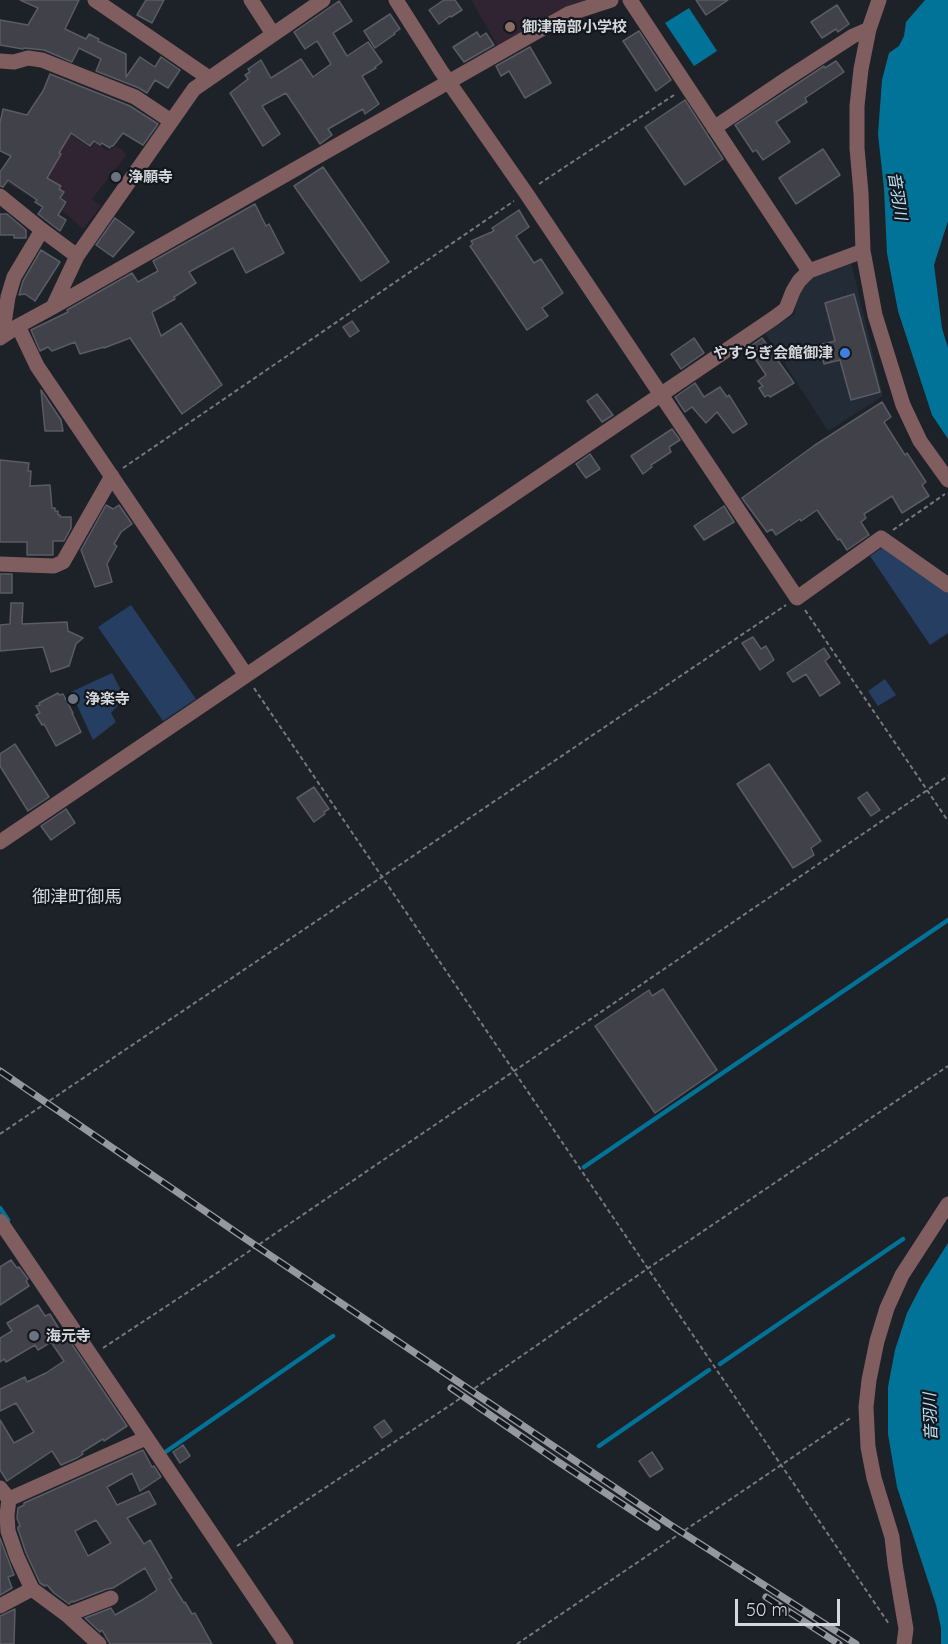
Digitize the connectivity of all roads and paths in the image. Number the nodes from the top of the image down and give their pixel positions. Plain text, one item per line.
1 (95, 0) edge
2 (251, 0) edge
3 (323, 0) edge
4 (396, 0) edge
5 (611, 0) edge
6 (630, 0) edge
7 (879, 0) edge
8 (869, 29) junction
9 (273, 34) junction
10 (0, 61) edge
11 (208, 78) junction
12 (448, 81) junction
13 (687, 86) junction
14 (171, 121) junction
15 (714, 128) junction
16 (526, 193) junction
17 (0, 196) edge
18 (42, 230) junction
19 (863, 251) junction
20 (77, 256) junction
21 (809, 271) junction
22 (54, 307) junction
23 (18, 326) junction
24 (2, 337) edge
25 (661, 395) junction
26 (112, 476) junction
27 (948, 480) edge
28 (948, 493) edge
29 (881, 538) junction
30 (0, 564) edge
31 (948, 585) edge
32 (797, 598) junction
33 (246, 675) junction
34 (948, 776) edge
35 (927, 790) junction
36 (948, 821) edge
37 (0, 842) edge
38 (382, 875) junction
39 (948, 1066) edge
40 (513, 1071) junction
41 (0, 1134) edge
42 (948, 1204) edge
43 (0, 1221) edge
44 (647, 1269) junction
45 (92, 1356) junction
46 (866, 1407) junction
47 (146, 1438) junction
48 (781, 1465) junction
49 (4, 1493) edge
50 (225, 1554) junction
51 (32, 1589) junction
52 (111, 1598) dead end
53 (0, 1606) edge
54 (67, 1615) junction
55 (890, 1625) dead end
56 (99, 1644) edge
57 (286, 1644) edge
58 (517, 1644) edge
59 (904, 1644) edge

1 - 11 street
2 - 9 street
3 - 9 street
4 - 12 street
5 - 12 street
6 - 13 street
7 - 8 street
8 - 15 street
8 - 19 street
9 - 11 street
10 - 14 street
11 - 14 street
12 - 16 street
12 - 22 street
13 - 15 street
13 - 16 path
14 - 20 street
15 - 21 street
16 - 25 street
16 - 26 path
17 - 18 street
18 - 20 street
18 - 24 street
19 - 21 street
19 - 27 street
20 - 22 street
21 - 25 street
22 - 23 street
23 - 24 street
23 - 26 street
25 - 32 street
25 - 33 street
26 - 30 street
26 - 33 street
28 - 29 path
29 - 31 street
29 - 32 street
32 - 35 path
32 - 38 path
33 - 37 street
33 - 38 path
34 - 35 path
35 - 36 path
35 - 40 path
38 - 40 path
38 - 41 path
39 - 44 path
40 - 44 path
40 - 45 path
42 - 46 street
43 - 45 street
44 - 48 path
44 - 50 path
45 - 47 street
46 - 48 path
46 - 59 street
47 - 49 street
47 - 50 street
48 - 55 path
48 - 58 path
49 - 51 street
50 - 57 street
51 - 53 street
51 - 54 street
52 - 54 street
54 - 56 street

